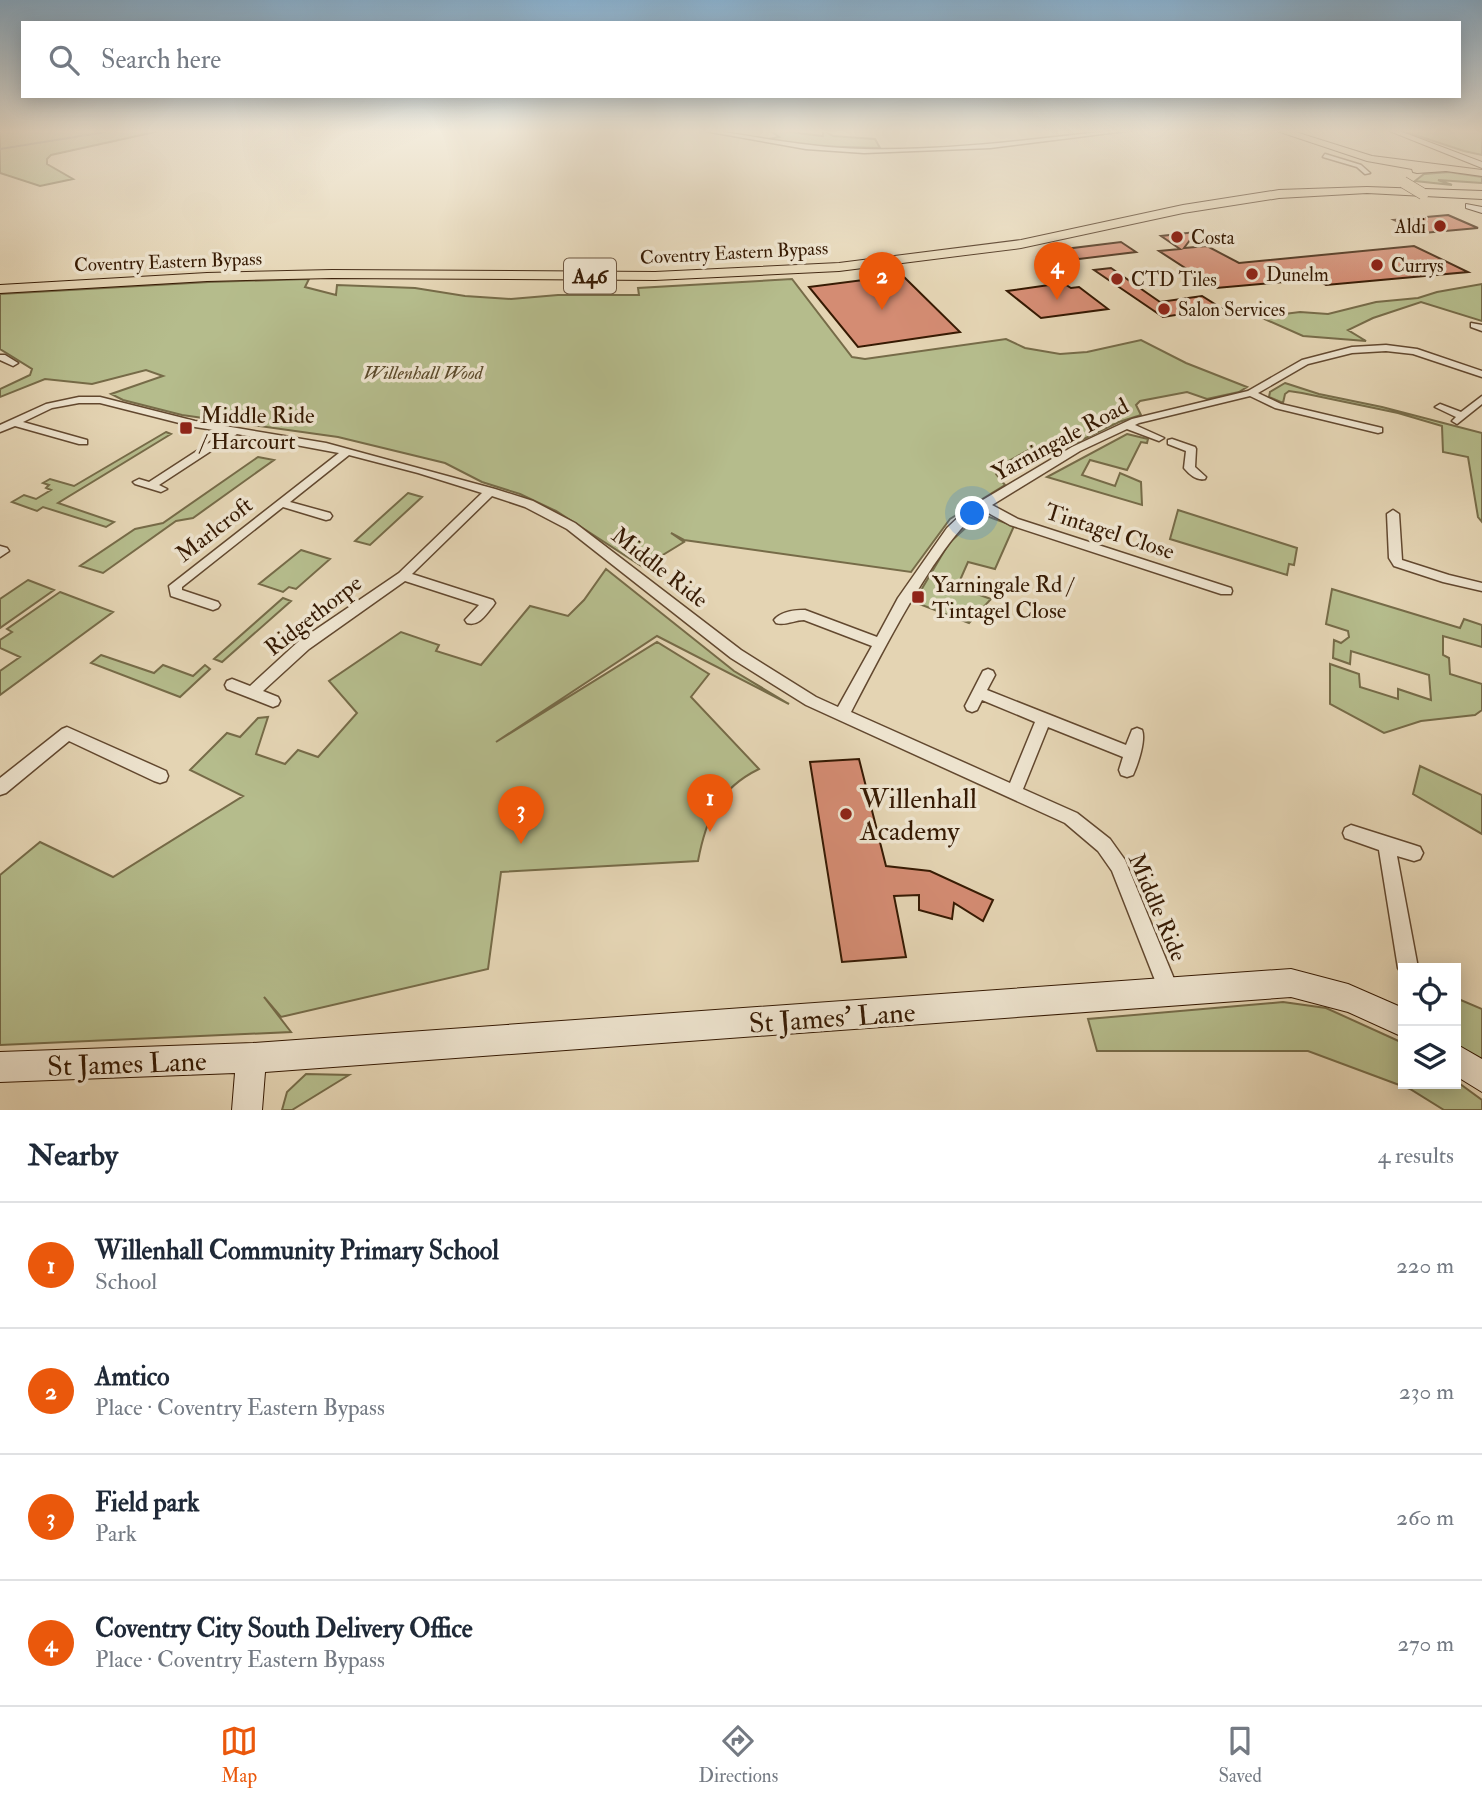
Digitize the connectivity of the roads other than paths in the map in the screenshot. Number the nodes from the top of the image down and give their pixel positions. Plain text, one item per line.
1 (1308, 182) edge
2 (1405, 182) edge
3 (1268, 183) dead end
4 (1482, 193) edge
5 (1469, 202) edge
6 (1132, 206) dead end
7 (1028, 239) junction
8 (0, 283) edge
9 (0, 289) edge
10 (1482, 374) edge
11 (1251, 393) junction
12 (1482, 399) edge
13 (1440, 407) dead end
14 (13, 422) junction
15 (1125, 425) junction
16 (0, 429) edge
17 (1378, 430) dead end
18 (235, 431) junction
19 (1158, 438) dead end
20 (83, 442) dead end
21 (1172, 442) dead end
22 (347, 452) junction
23 (1200, 477) dead end
24 (150, 486) dead end
25 (491, 491) junction
26 (281, 503) junction
27 (983, 505) junction
28 (1393, 514) dead end
29 (326, 516) dead end
30 (403, 576) junction
31 (1482, 587) edge
32 (1226, 591) dead end
33 (213, 605) dead end
34 (472, 620) dead end
35 (781, 620) dead end
36 (879, 643) junction
37 (988, 675) dead end
38 (232, 684) dead end
39 (252, 693) junction
40 (975, 699) joint
41 (273, 701) dead end
42 (841, 716) junction
43 (1044, 718) junction
44 (1137, 734) dead end
45 (1133, 754) junction
46 (1127, 770) dead end
47 (160, 776) dead end
48 (0, 788) edge
49 (1014, 792) junction
50 (1351, 833) dead end
51 (1387, 845) junction
52 (1413, 853) dead end
53 (1407, 963) edge
54 (1169, 991) junction
55 (1398, 1016) edge
56 (254, 1058) junction
57 (1461, 1062) edge
58 (0, 1067) edge
59 (1482, 1077) edge
60 (247, 1110) edge

1 - 3 highway
2 - 5 highway, bridge
4 - 5 highway
5 - 7 highway
6 - 7 highway
7 - 8 highway, Coventry Eastern Bypass / A46
7 - 9 highway, Coventry Eastern Bypass / A46
10 - 11 street, Yarningale Road
11 - 15 street, Yarningale Road
11 - 17 street
12 - 13 street
14 - 16 street, Middle Ride
14 - 18 street, Middle Ride
14 - 20 street
15 - 19 street
15 - 27 street, Yarningale Road
18 - 22 street, Middle Ride
18 - 24 street
21 - 23 street
22 - 25 street, Middle Ride
22 - 26 street, Marlcroft
25 - 30 street, Ridgethorpe
25 - 42 street, Middle Ride
26 - 29 street, Marlcroft
26 - 33 street, Marlcroft
27 - 32 street, Tintagel Close
27 - 36 street, Yarningale Road
28 - 31 street
30 - 34 street
30 - 39 street, Ridgethorpe
35 - 36 street
36 - 42 street, Yarningale Road
37 - 40 street
38 - 39 street
39 - 41 street
40 - 43 street
42 - 49 street, Middle Ride
43 - 45 street
43 - 49 street
44 - 45 street
45 - 46 street
47 - 48 street
49 - 54 street, Middle Ride
50 - 51 street
51 - 52 street
51 - 53 street
54 - 55 street, St James' Lane
54 - 56 street, St James' Lane
56 - 58 street, St James Lane
56 - 60 street
57 - 59 street

